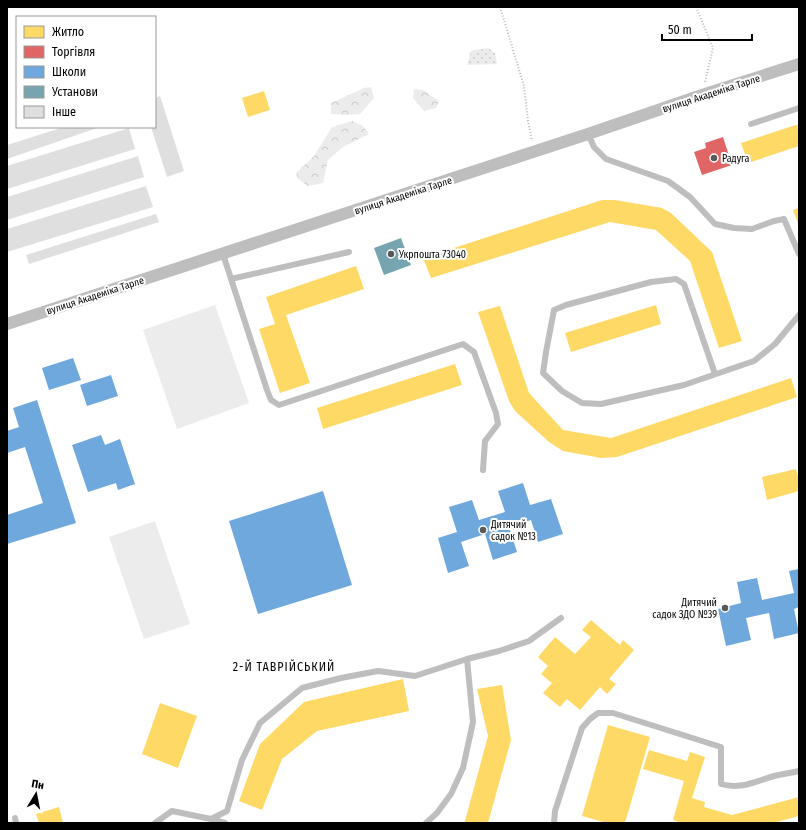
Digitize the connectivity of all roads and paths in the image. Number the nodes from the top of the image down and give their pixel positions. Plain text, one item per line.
1 (500, 7) edge
2 (696, 7) edge
3 (799, 64) edge
4 (702, 95) junction
5 (799, 108) edge
6 (751, 124) dead end
7 (588, 134) junction
8 (534, 152) junction
9 (349, 252) dead end
10 (223, 254) junction
11 (799, 254) edge
12 (231, 279) junction
13 (799, 315) edge
14 (7, 324) edge
15 (715, 374) junction
16 (482, 470) dead end
17 (561, 618) dead end
18 (467, 659) junction
19 (799, 771) edge
20 (211, 819) junction
21 (155, 823) edge
22 (225, 823) edge
23 (426, 823) edge
24 (554, 823) edge

1 - 8 path
2 - 4 path
3 - 4 street, вулиця Академіка Тарле
4 - 7 street, вулиця Академіка Тарле
5 - 6 lane
7 - 8 street, вулиця Академіка Тарле
7 - 11 lane
8 - 10 street, вулиця Академіка Тарле
9 - 12 lane
10 - 12 lane
10 - 14 street, вулиця Академіка Тарле
12 - 16 lane
13 - 15 lane
15 - 15 lane
17 - 18 lane
18 - 20 lane
18 - 23 lane
19 - 24 lane
20 - 21 lane
20 - 22 lane

